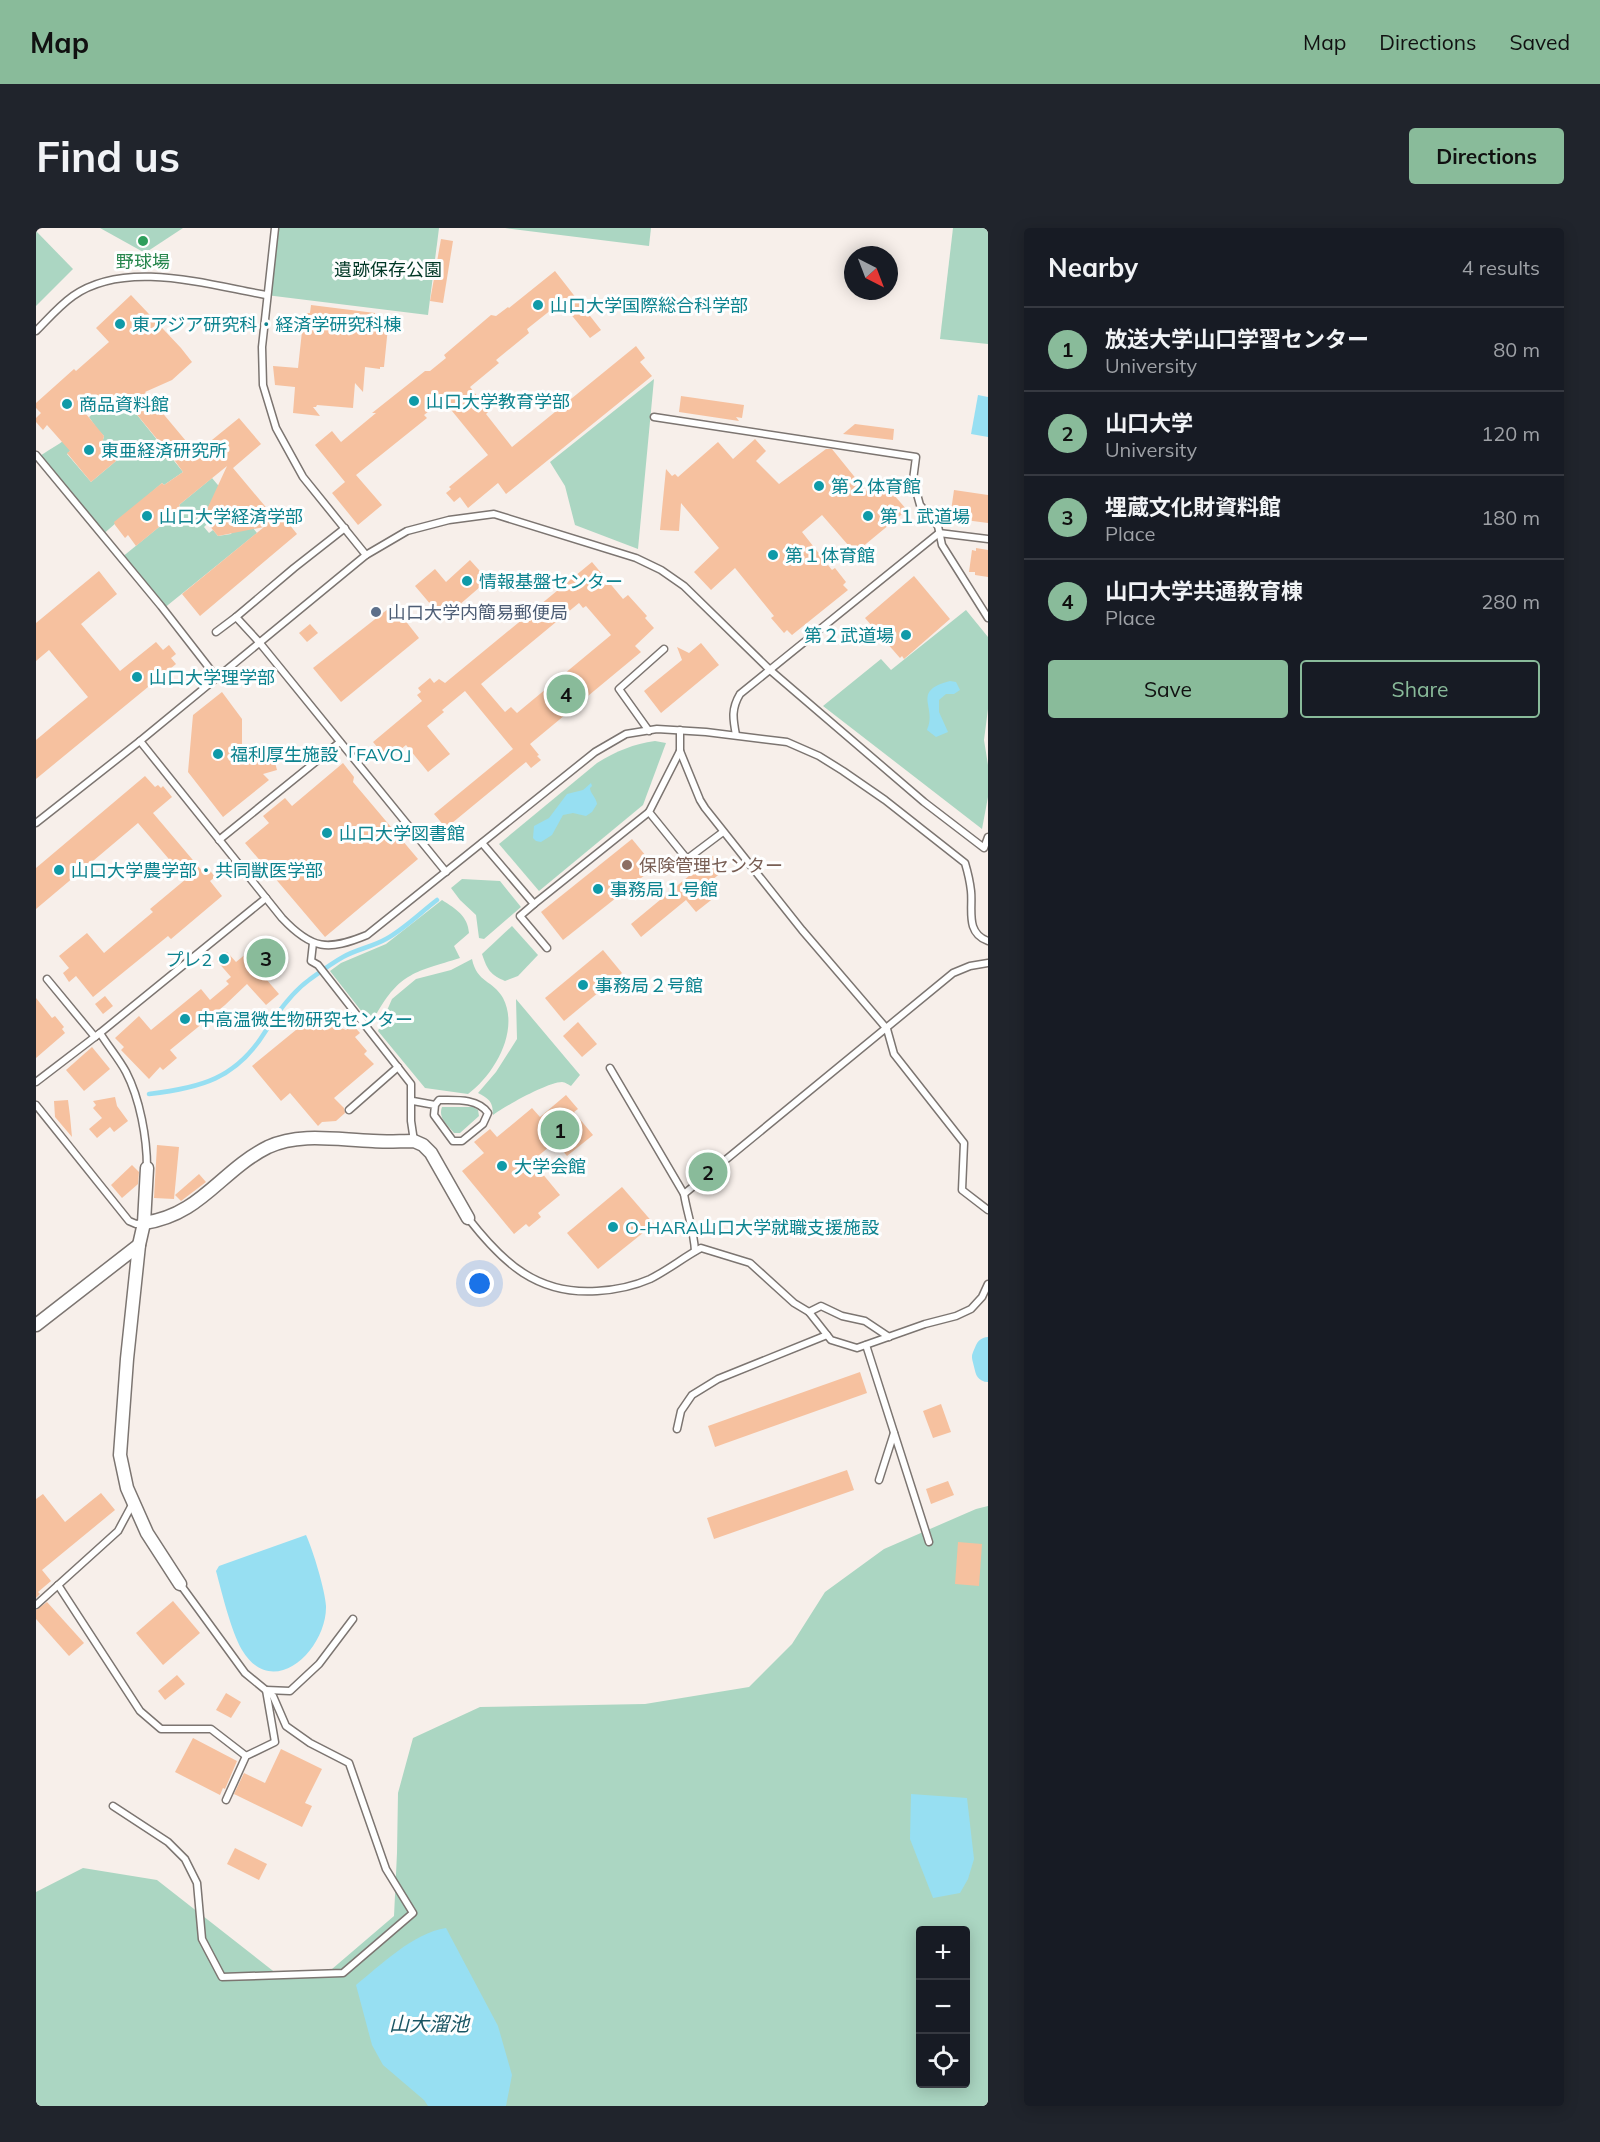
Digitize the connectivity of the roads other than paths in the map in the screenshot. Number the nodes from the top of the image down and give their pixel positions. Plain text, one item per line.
1 (275, 228) edge
2 (266, 295) junction
3 (36, 331) edge
4 (654, 417) dead end
5 (36, 455) edge
6 (345, 528) junction
7 (939, 533) junction
8 (988, 539) edge
9 (366, 555) junction
10 (236, 617) junction
11 (988, 618) edge
12 (216, 632) dead end
13 (259, 642) junction
14 (664, 649) dead end
15 (770, 670) junction
16 (217, 678) junction
17 (680, 730) junction
18 (649, 731) junction
19 (736, 735) junction
20 (140, 741) junction
21 (340, 742) junction
22 (680, 751) junction
23 (649, 812) junction
24 (36, 823) edge
25 (723, 832) junction
26 (988, 837) edge
27 (219, 840) junction
28 (482, 843) junction
29 (446, 872) junction
30 (266, 898) junction
31 (534, 903) junction
32 (988, 941) edge
33 (313, 943) junction
34 (547, 948) dead end
35 (988, 963) edge
36 (47, 979) dead end
37 (887, 1029) junction
38 (97, 1035) junction
39 (399, 1067) junction
40 (610, 1068) dead end
41 (36, 1082) edge
42 (413, 1101) junction
43 (36, 1105) edge
44 (435, 1105) junction
45 (349, 1110) dead end
46 (414, 1141) junction
47 (147, 1168) joint
48 (684, 1194) junction
49 (988, 1210) edge
50 (468, 1218) joint
51 (144, 1223) junction
52 (139, 1245) junction
53 (695, 1251) junction
54 (988, 1284) edge
55 (809, 1312) junction
56 (36, 1325) edge
57 (827, 1335) junction
58 (889, 1336) junction
59 (866, 1345) junction
60 (677, 1429) dead end
61 (894, 1433) junction
62 (879, 1480) dead end
63 (133, 1503) junction
64 (929, 1542) dead end
65 (180, 1584) joint
66 (58, 1585) junction
67 (36, 1605) edge
68 (353, 1619) dead end
69 (266, 1690) junction
70 (246, 1756) junction
71 (226, 1800) dead end
72 (112, 1806) dead end

1 - 2 lane
2 - 3 lane
2 - 6 lane
4 - 7 lane
5 - 16 lane
6 - 9 lane
6 - 10 lane
7 - 8 lane
7 - 11 lane
7 - 15 lane
9 - 13 lane
9 - 15 lane
10 - 12 lane
10 - 13 lane
13 - 16 lane
13 - 21 lane
14 - 18 lane
15 - 19 lane
15 - 26 lane
16 - 20 lane
17 - 18 lane
17 - 19 lane
17 - 22 lane
18 - 28 lane
19 - 32 lane
20 - 24 lane
20 - 27 lane
21 - 27 lane
21 - 29 lane
22 - 23 lane
22 - 25 lane
23 - 25 lane
23 - 31 lane
25 - 37 lane
27 - 30 lane
28 - 29 lane
28 - 31 lane
29 - 33 lane
30 - 33 lane
30 - 38 lane
31 - 34 lane
33 - 39 lane
35 - 37 lane
36 - 38 lane
37 - 48 lane
37 - 49 lane
38 - 41 lane
38 - 47 lane
39 - 42 lane
39 - 45 lane
40 - 48 lane
42 - 44 lane
42 - 46 lane
43 - 51 lane
44 - 44 lane
46 - 50 street
46 - 51 street
47 - 51 street
48 - 53 lane
50 - 53 lane
51 - 52 street
52 - 56 street
52 - 63 street
53 - 55 lane
54 - 58 lane
55 - 57 lane
55 - 58 lane
57 - 59 lane
57 - 60 lane
58 - 59 lane
59 - 61 lane
61 - 62 lane
61 - 64 lane
63 - 65 street
63 - 66 lane
65 - 69 lane
66 - 67 lane
66 - 70 lane
68 - 69 lane
69 - 70 lane
69 - 72 lane
70 - 71 lane

